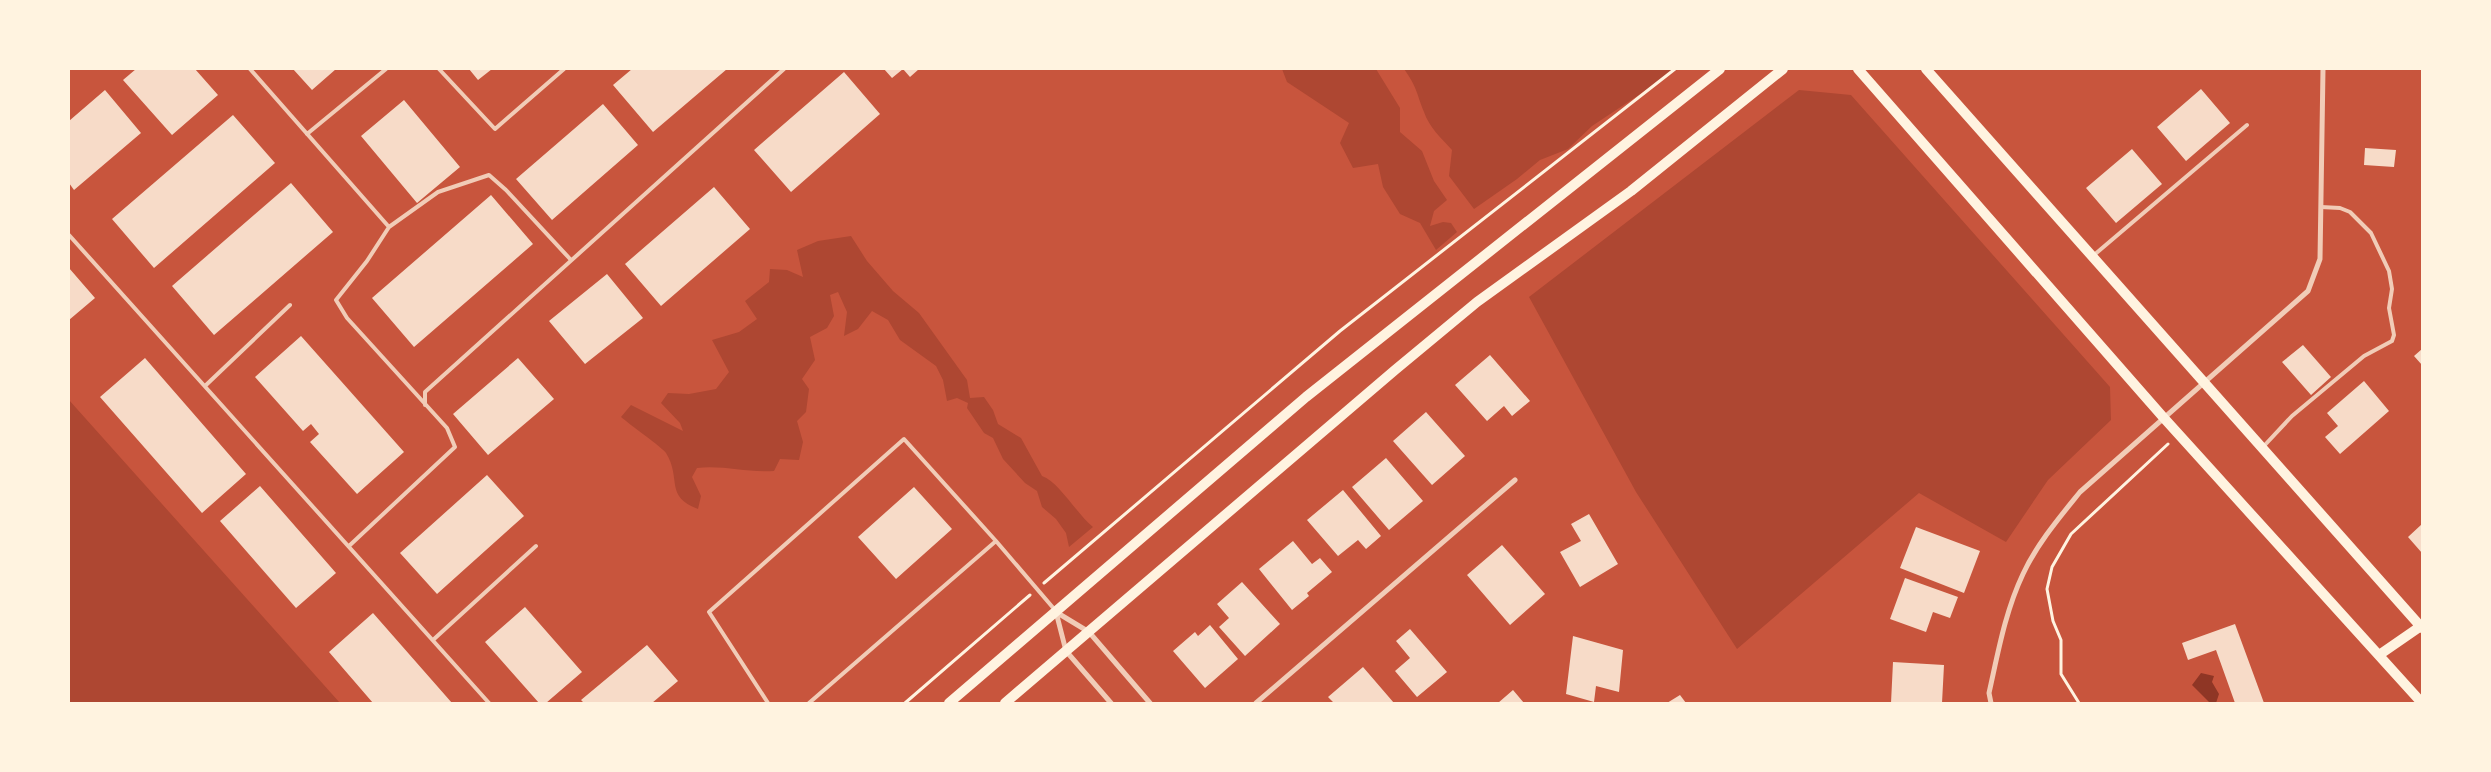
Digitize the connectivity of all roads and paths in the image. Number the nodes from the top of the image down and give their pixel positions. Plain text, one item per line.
1 (250, 69) edge
2 (386, 69) edge
3 (439, 69) edge
4 (564, 69) edge
5 (784, 69) edge
6 (1675, 69) edge
7 (1720, 69) edge
8 (1782, 69) edge
9 (1858, 69) edge
10 (1926, 69) edge
11 (2323, 69) edge
12 (2247, 125) dead end
13 (307, 134) junction
14 (2321, 207) junction
15 (389, 227) junction
16 (69, 235) edge
17 (2092, 256) junction
18 (571, 260) junction
19 (290, 305) dead end
20 (2202, 382) junction
21 (205, 386) junction
22 (425, 405) junction
23 (2163, 417) junction
24 (2178, 434) junction
25 (2262, 449) junction
26 (1515, 480) dead end
27 (996, 541) junction
28 (349, 546) junction
29 (536, 546) dead end
30 (1037, 589) junction
31 (1056, 612) junction
32 (2422, 627) edge
33 (1089, 632) junction
34 (433, 640) junction
35 (1066, 651) junction
36 (2379, 655) junction
37 (489, 703) edge
38 (768, 703) edge
39 (809, 703) edge
40 (905, 703) edge
41 (949, 703) edge
42 (1004, 703) edge
43 (1111, 703) edge
44 (1150, 703) edge
45 (1256, 703) edge
46 (1991, 703) edge
47 (2079, 703) edge
48 (2422, 703) edge

1 - 13 lane
2 - 13 lane
3 - 4 lane
5 - 18 lane
6 - 30 path
7 - 31 main road
8 - 33 main road
9 - 23 main road
10 - 17 main road
11 - 14 street
12 - 17 lane
13 - 15 lane
14 - 20 street
14 - 25 lane
15 - 18 lane
15 - 22 lane
16 - 21 lane
17 - 20 main road
18 - 22 lane
19 - 21 lane
20 - 23 street
20 - 25 main road
21 - 28 lane
22 - 28 lane
23 - 24 main road
23 - 46 street
24 - 36 main road
24 - 47 path
25 - 32 main road
26 - 45 street
27 - 30 lane
27 - 38 lane
27 - 39 lane
28 - 34 lane
29 - 34 lane
30 - 31 lane
30 - 40 path
31 - 33 street
31 - 35 street
31 - 41 main road
32 - 36 main road
33 - 35 main road
33 - 44 street
34 - 37 lane
35 - 42 main road
35 - 43 street
36 - 48 main road

